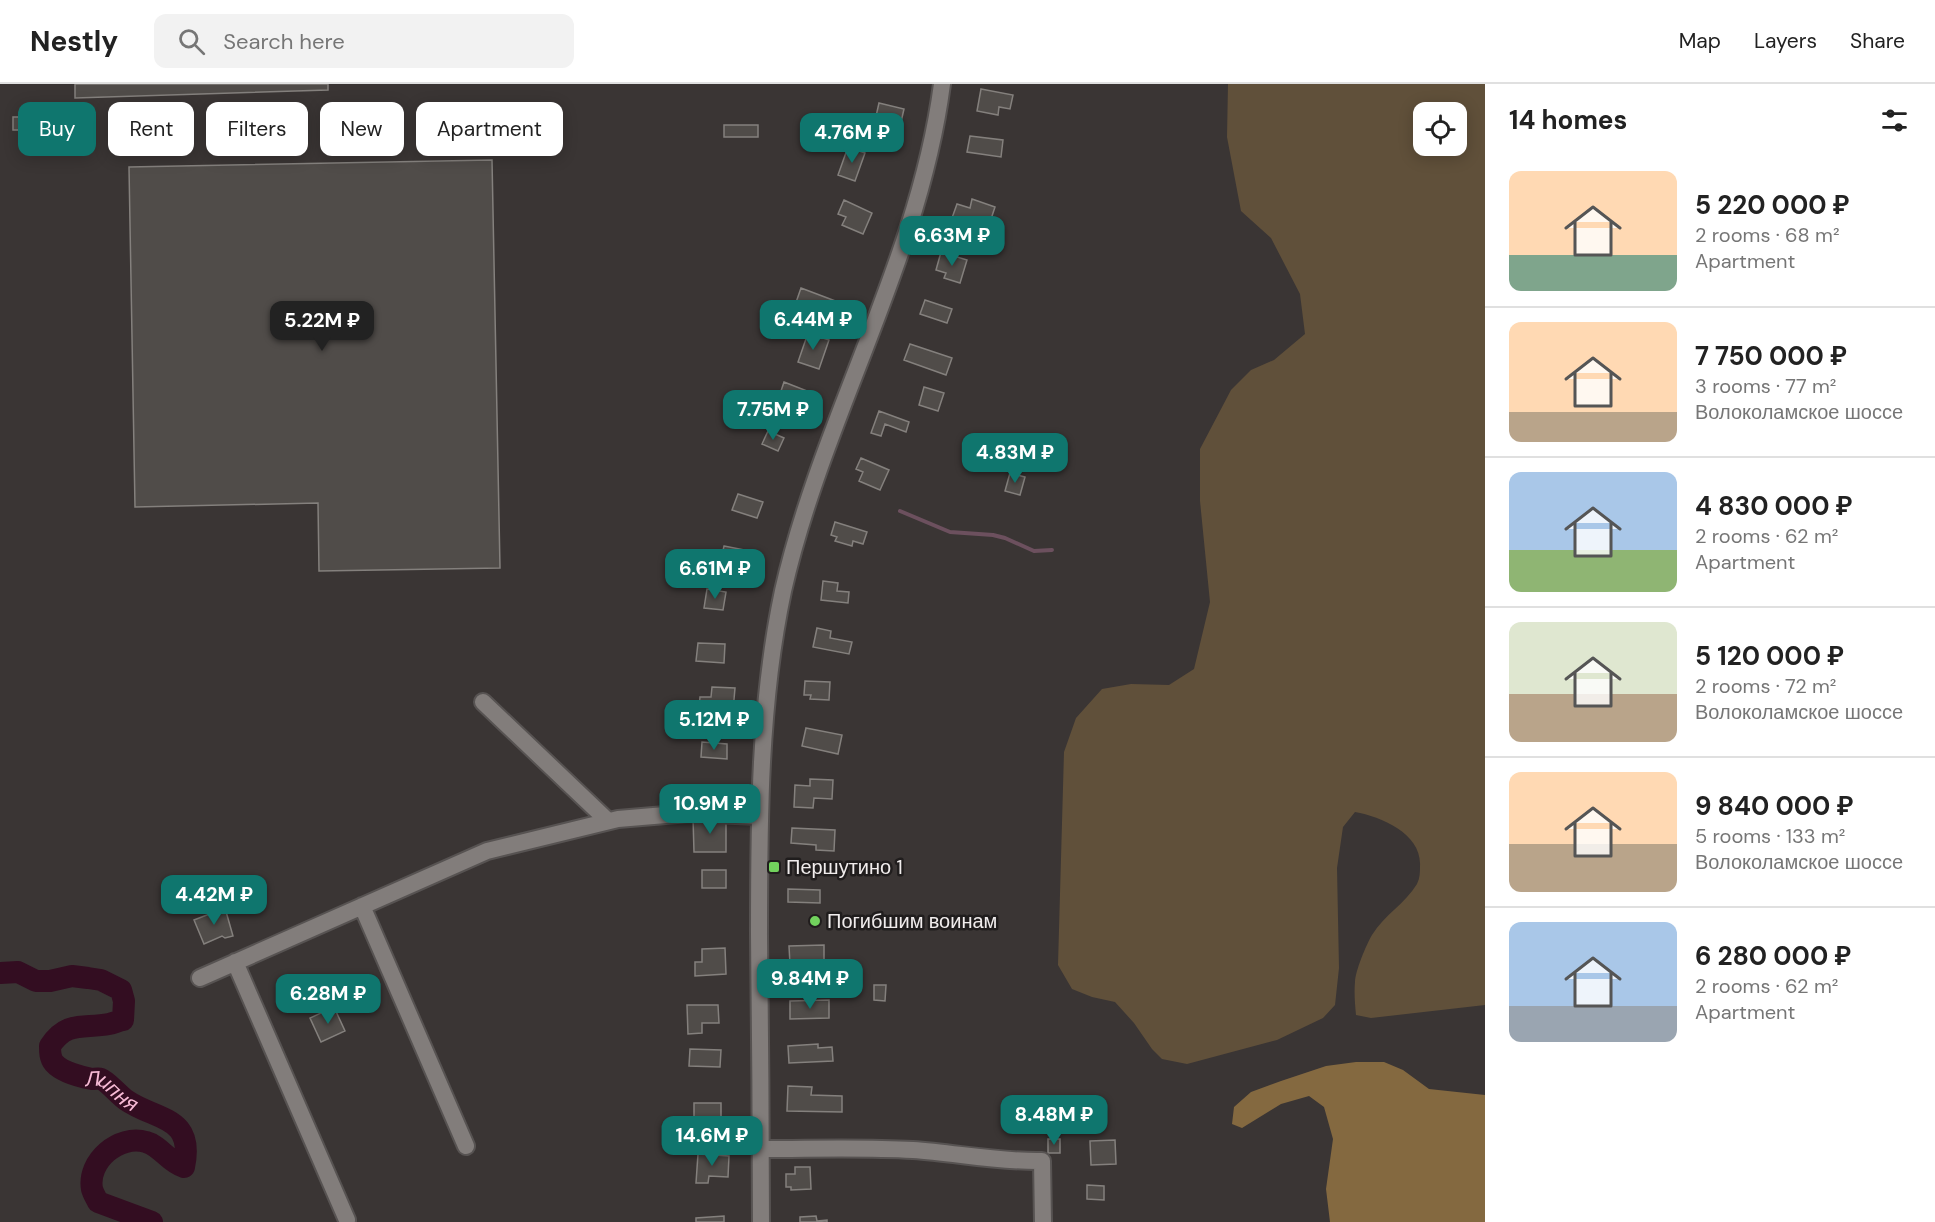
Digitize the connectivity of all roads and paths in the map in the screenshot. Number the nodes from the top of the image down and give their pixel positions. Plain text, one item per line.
1 (942, 84) edge
2 (483, 702) dead end
3 (759, 816) junction
4 (608, 821) junction
5 (362, 906) junction
6 (235, 962) junction
7 (200, 978) dead end
8 (466, 1146) dead end
9 (761, 1149) junction
10 (347, 1220) dead end
11 (761, 1222) edge
12 (1043, 1222) edge

1 - 3 street
2 - 4 street
3 - 4 street
3 - 9 street
4 - 5 street
5 - 6 street
5 - 8 street
6 - 7 street
6 - 10 street
9 - 11 street
9 - 12 street

